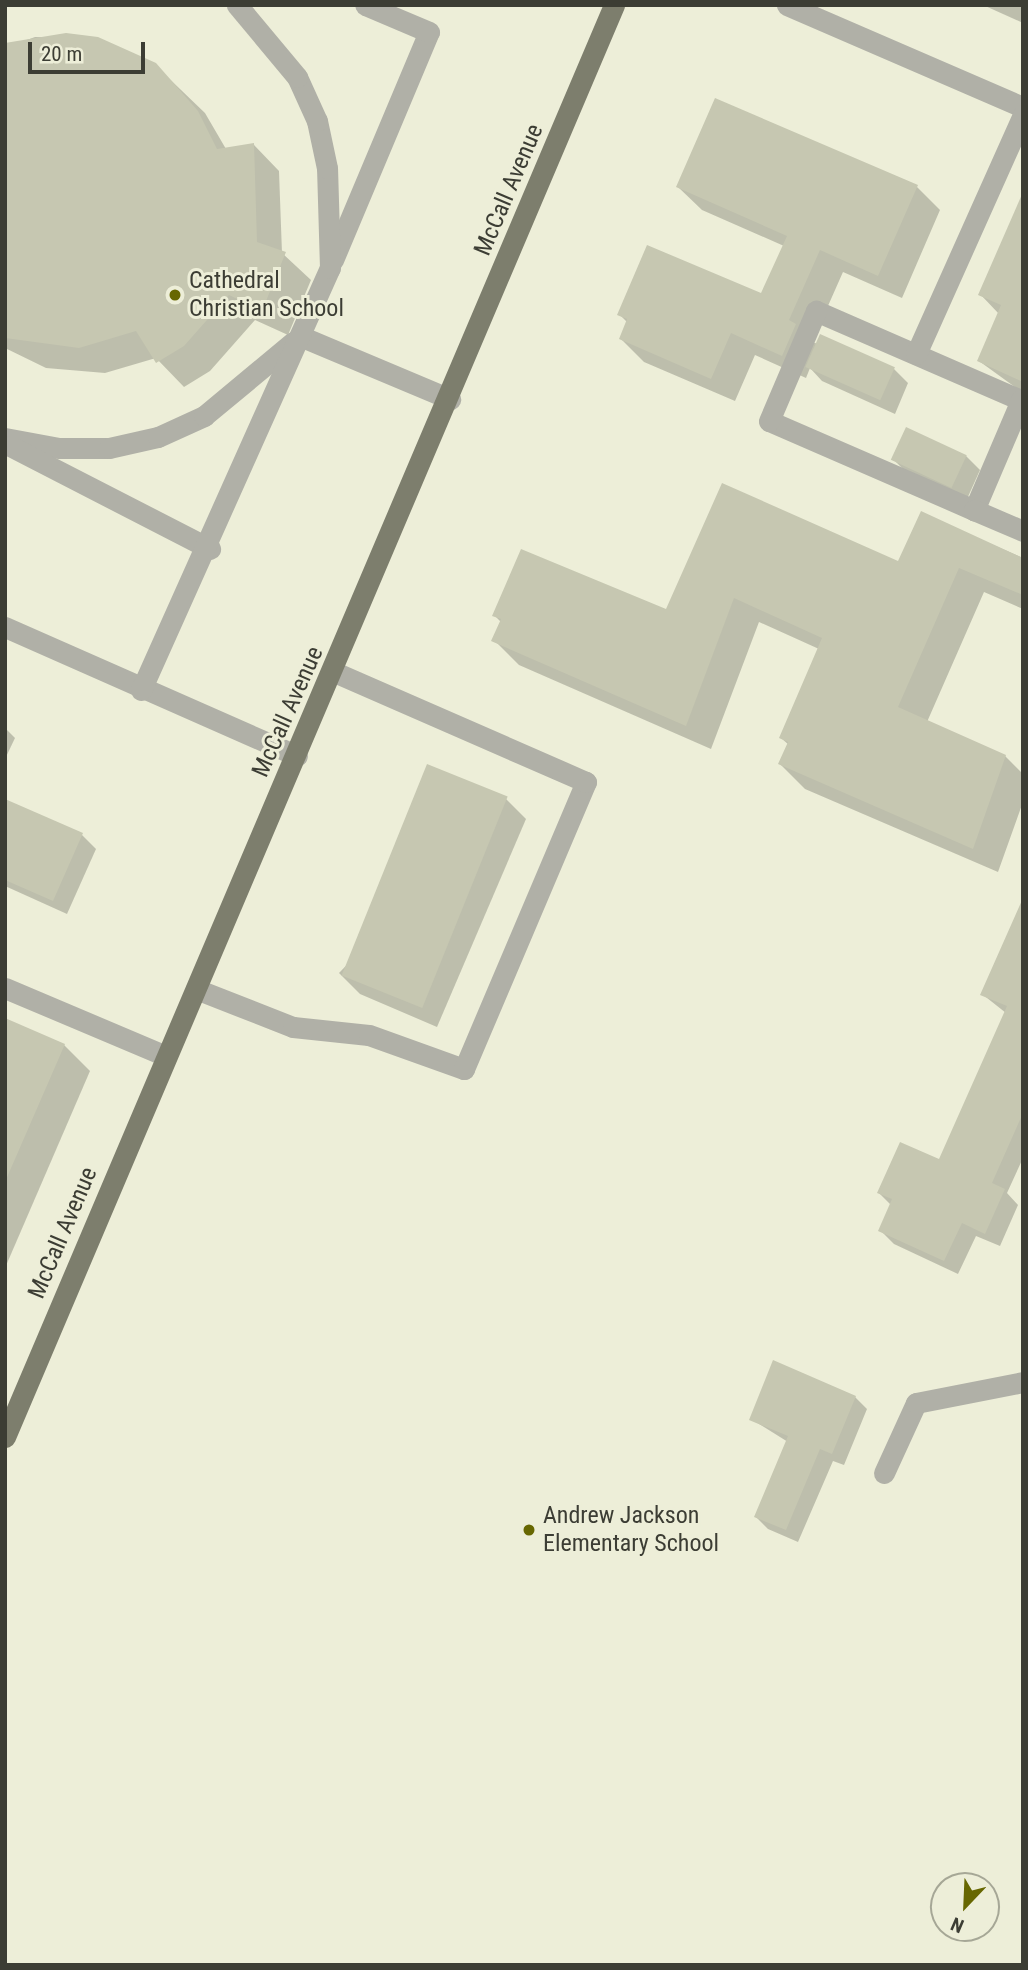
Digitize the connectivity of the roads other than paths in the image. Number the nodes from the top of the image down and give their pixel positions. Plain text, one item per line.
1 (237, 5) edge
2 (365, 5) edge
3 (614, 5) edge
4 (787, 5) edge
5 (1023, 107) edge
6 (1023, 115) edge
7 (330, 268) junction
8 (300, 336) junction
9 (916, 354) junction
10 (450, 399) junction
11 (5, 438) edge
12 (5, 444) edge
13 (974, 510) junction
14 (1023, 531) edge
15 (210, 549) junction
16 (5, 627) edge
17 (334, 672) junction
18 (141, 690) junction
19 (297, 756) junction
20 (5, 988) edge
21 (196, 989) junction
22 (166, 1056) junction
23 (1023, 1381) edge
24 (5, 1437) edge
25 (884, 1474) dead end

1 - 7 street
2 - 7 street
3 - 10 main road, McCall Avenue
4 - 5 street
6 - 9 street
7 - 8 street
8 - 10 street
8 - 11 street
8 - 15 street
9 - 13 street
9 - 13 street
10 - 17 main road, McCall Avenue
12 - 15 street
13 - 14 street
15 - 18 street
16 - 18 street
17 - 19 main road, McCall Avenue
17 - 21 street
18 - 19 street
19 - 21 main road, McCall Avenue
20 - 22 street
21 - 22 main road, McCall Avenue
22 - 24 main road, McCall Avenue
23 - 25 street

